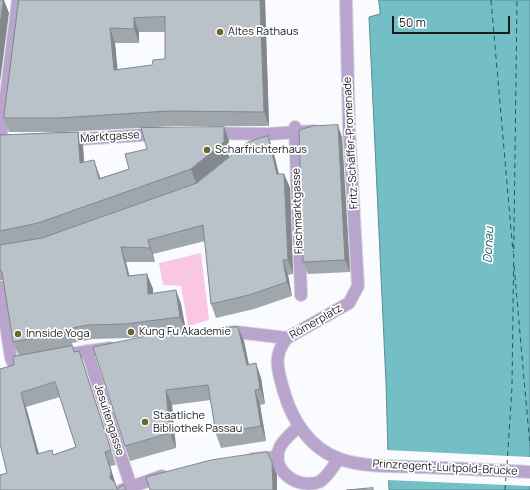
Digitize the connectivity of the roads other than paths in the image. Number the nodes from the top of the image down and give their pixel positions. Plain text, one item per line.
1 (346, 0) edge
2 (13, 4) edge
3 (295, 130) junction
4 (349, 130) junction
5 (174, 133) edge
6 (197, 133) edge
7 (268, 134) junction
8 (16, 140) edge
9 (56, 140) edge
10 (0, 142) edge
11 (257, 144) edge
12 (358, 286) joint
13 (0, 287) edge
14 (301, 295) dead end
15 (214, 335) edge
16 (287, 338) junction
17 (124, 346) edge
18 (87, 351) junction
19 (298, 427) junction
20 (278, 457) junction
21 (339, 459) junction
22 (239, 460) edge
23 (360, 463) joint
24 (530, 472) edge
25 (176, 473) edge
26 (287, 485) edge
27 (128, 489) edge

1 - 4 street, Fritz-Schäffer-Promenade
2 - 10 street
3 - 4 street
3 - 7 street
3 - 14 street, Fischmarktgasse
4 - 12 street, Fritz-Schäffer-Promenade
5 - 9 street, Marktgasse
6 - 7 street
7 - 11 street
8 - 10 street
12 - 16 street, Römerplatz
13 - 18 street
15 - 16 street
16 - 19 street, Römerplatz
17 - 18 street
18 - 27 street, Jesuitengasse
19 - 20 street
19 - 21 street, Römerplatz
20 - 22 street
20 - 26 street
21 - 23 street, Römerplatz
21 - 26 street
23 - 24 street, Prinzregent-Luitpold-Brücke
25 - 27 street

